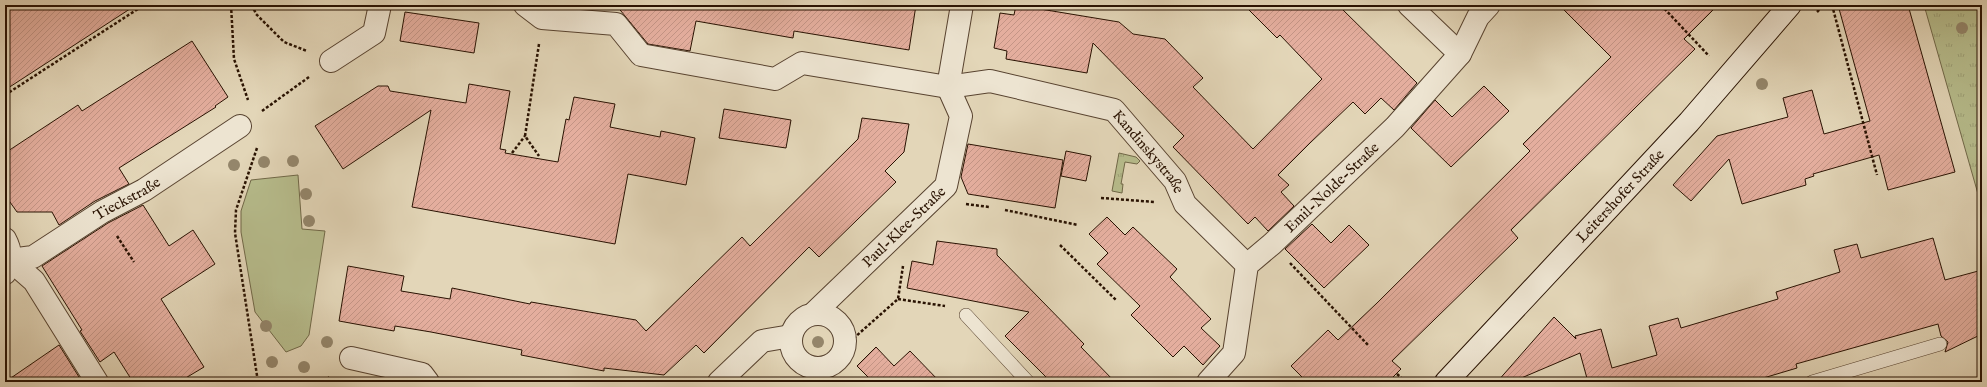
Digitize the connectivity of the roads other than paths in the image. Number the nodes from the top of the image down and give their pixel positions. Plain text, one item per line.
1 (380, 5) edge
2 (525, 5) edge
3 (962, 5) edge
4 (1409, 5) edge
5 (1489, 5) edge
6 (1790, 5) edge
7 (1460, 54) junction
8 (329, 63) road end
9 (948, 87) junction
10 (240, 126) dead end
11 (5, 239) edge
12 (1247, 266) junction
13 (8, 267) edge
14 (813, 314) junction
15 (966, 315) road end
16 (791, 336) junction
17 (1940, 344) dead end
18 (351, 358) dead end
19 (827, 375) edge
20 (97, 382) edge
21 (428, 382) edge
22 (719, 382) edge
23 (1028, 382) edge
24 (1208, 382) edge
25 (1446, 382) edge
26 (1812, 382) edge

1 - 8 street
2 - 9 street, Kandinskystraße
3 - 9 street
4 - 7 street
5 - 7 street, Emil-Nolde-Straße
6 - 25 street, Leitershofer Straße
7 - 12 street, Emil-Nolde-Straße
9 - 12 street, Kandinskystraße
9 - 14 street, Paul-Klee-Straße
10 - 13 street, Tieckstraße
11 - 13 street
12 - 24 street
13 - 20 street
14 - 16 street
14 - 19 street
15 - 23 lane
16 - 19 street
16 - 22 street
17 - 26 lane
18 - 21 street

